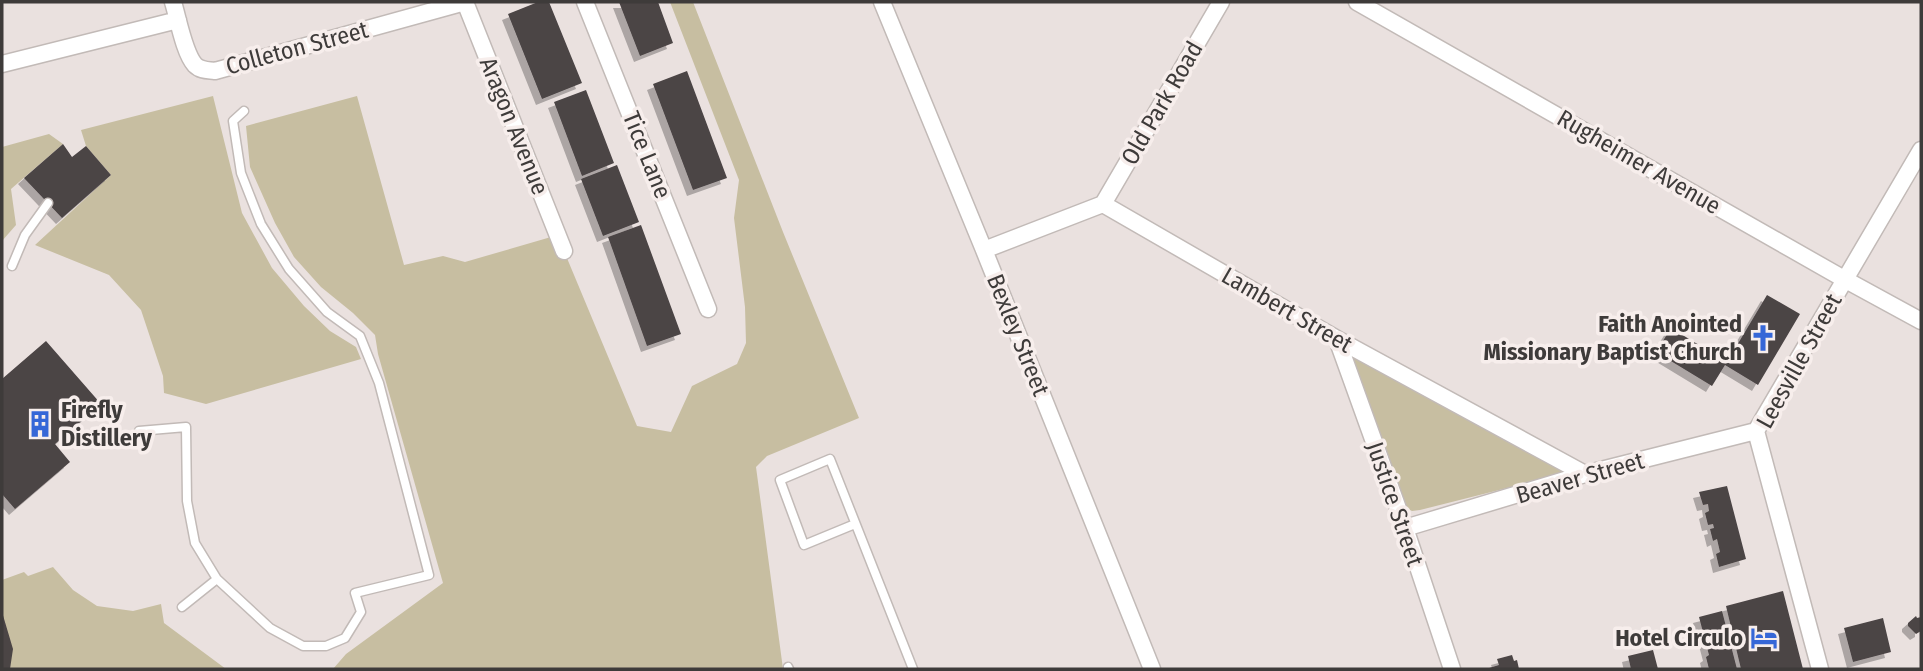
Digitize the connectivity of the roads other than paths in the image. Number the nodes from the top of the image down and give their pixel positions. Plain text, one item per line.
1 (173, 2) edge
2 (465, 2) edge
3 (585, 2) edge
4 (882, 2) edge
5 (1221, 2) edge
6 (1357, 2) edge
7 (178, 20) junction
8 (2, 64) edge
9 (244, 111) dead end
10 (1921, 150) edge
11 (47, 203) dead end
12 (1103, 204) junction
13 (984, 250) junction
14 (564, 251) dead end
15 (12, 266) dead end
16 (1844, 279) junction
17 (708, 309) dead end
18 (1921, 321) edge
19 (1337, 339) junction
20 (139, 431) dead end
21 (1756, 431) junction
22 (1585, 474) junction
23 (855, 524) junction
24 (1405, 528) junction
25 (217, 579) junction
26 (183, 607) dead end
27 (913, 669) edge
28 (1152, 669) edge
29 (1452, 669) edge
30 (1820, 669) edge

1 - 7 street, Colleton Street
2 - 7 street, Colleton Street
2 - 14 street, Aragon Avenue
3 - 17 street, Tice Lane
4 - 13 street, Bexley Street
5 - 12 street, Old Park Road
6 - 16 street, Rugheimer Avenue
7 - 8 street
9 - 25 lane
10 - 16 street, Leesville Street
11 - 15 lane
12 - 13 street
12 - 19 street, Lambert Street
13 - 28 street, Bexley Street
16 - 18 street, Rugheimer Avenue
16 - 21 street, Leesville Street
19 - 22 street, Lambert Street
19 - 24 street, Justice Street
20 - 25 lane
21 - 22 street, Beaver Street
21 - 30 street, Leesville Street
22 - 24 street, Beaver Street
23 - 23 lane
23 - 27 lane
24 - 29 street, Justice Street
25 - 26 lane

